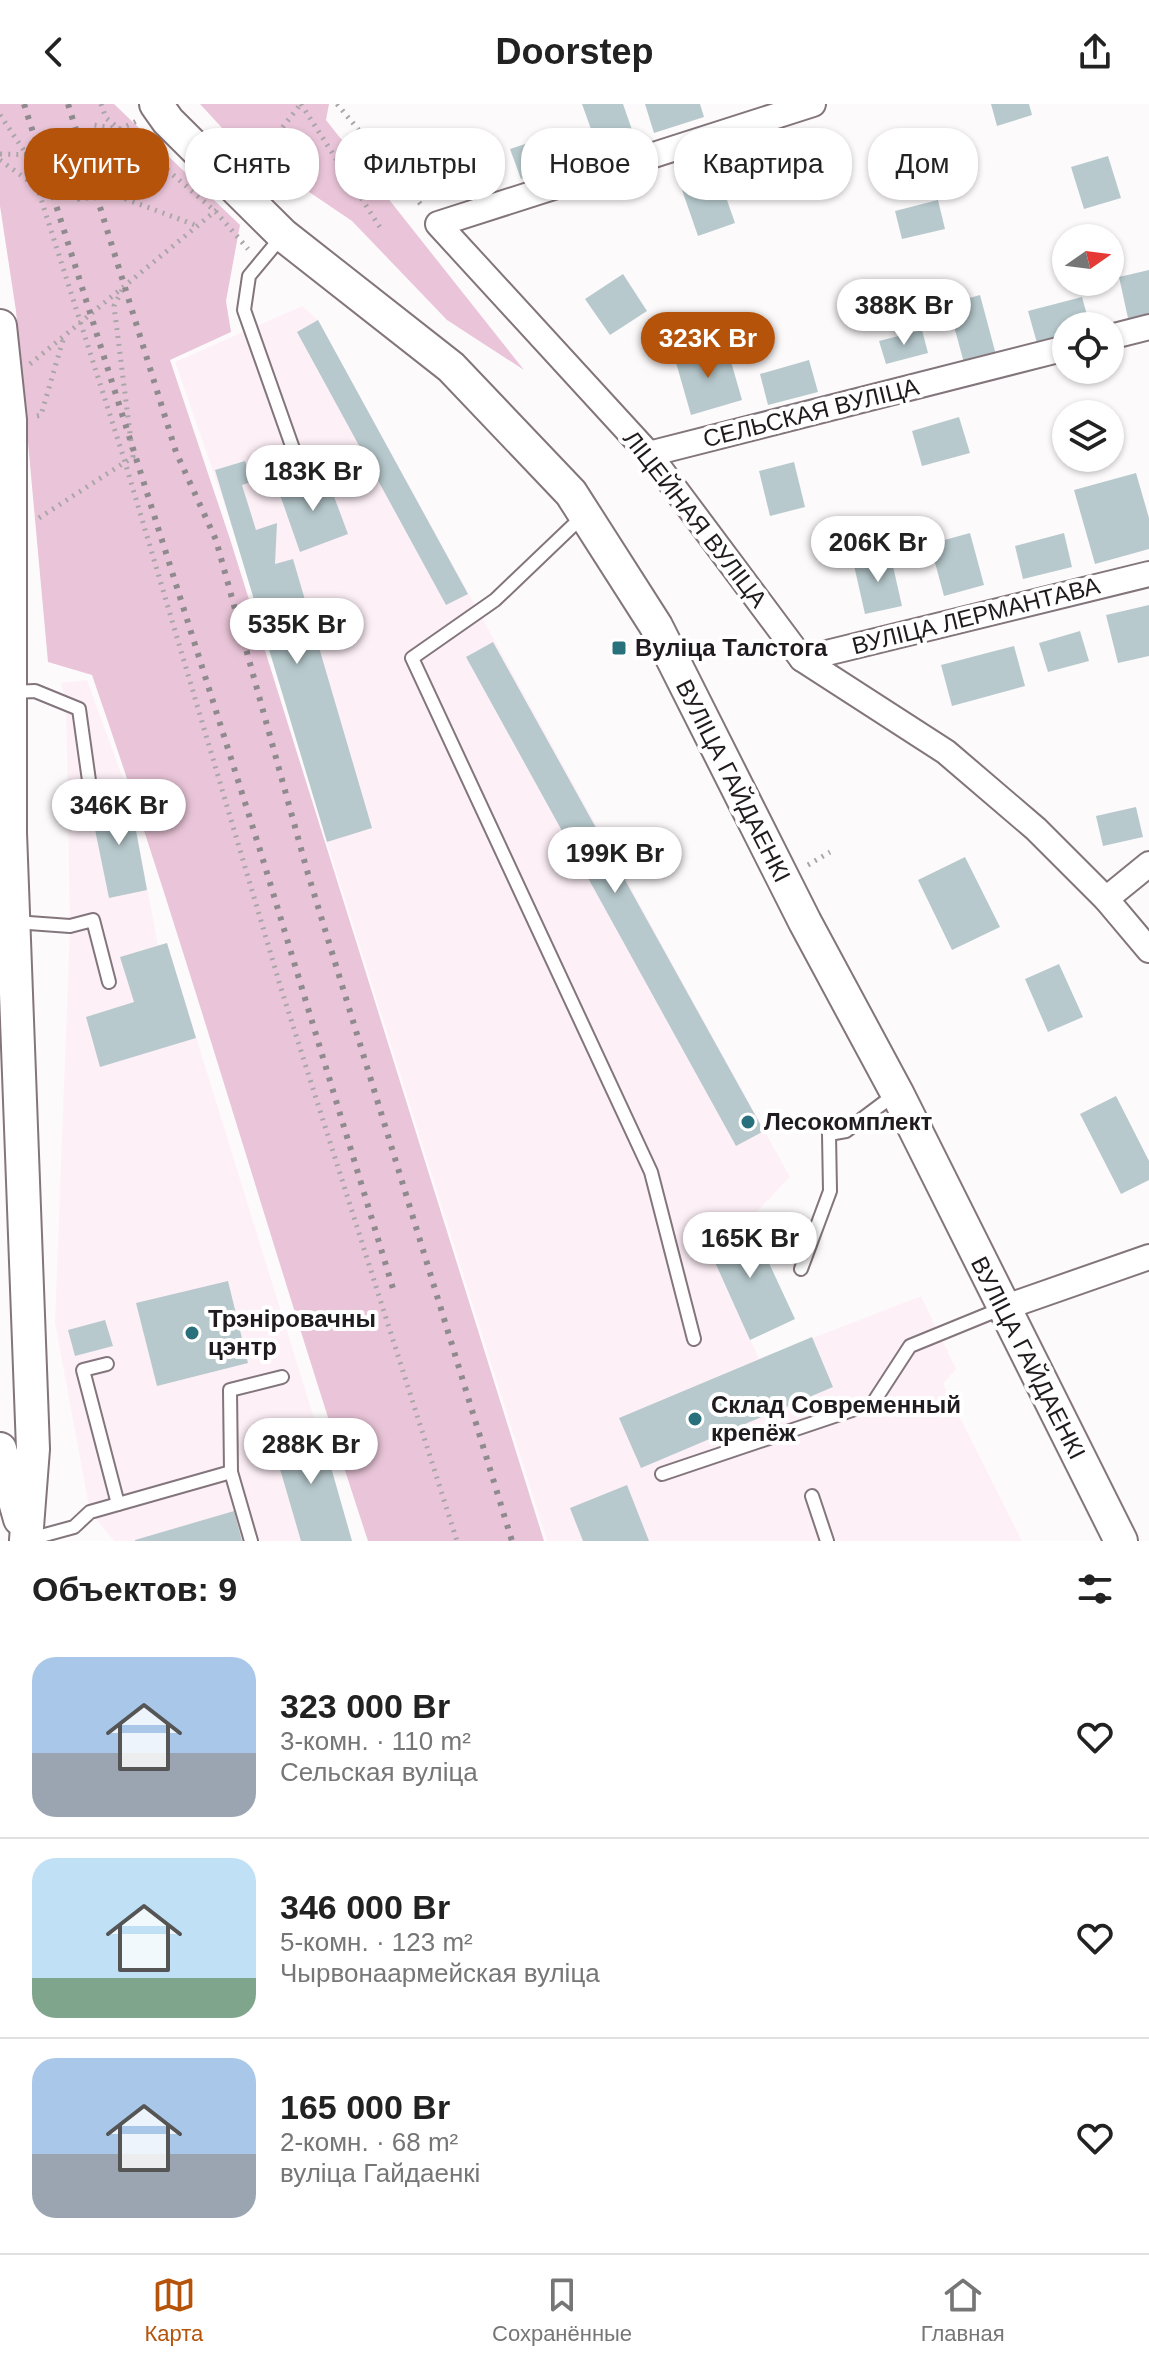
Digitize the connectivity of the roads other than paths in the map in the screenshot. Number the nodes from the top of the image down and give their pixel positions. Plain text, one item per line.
1 (156, 104) edge
2 (813, 104) edge
3 (283, 235) junction
4 (0, 326) edge
5 (1149, 327) edge
6 (1124, 333) edge
7 (1052, 352) edge
8 (649, 454) junction
9 (303, 477) dead end
10 (585, 514) junction
11 (1149, 574) edge
12 (802, 659) junction
13 (12, 692) junction
14 (91, 795) dead end
15 (5, 834) edge
16 (1149, 864) edge
17 (1106, 899) junction
18 (15, 922) junction
19 (1149, 950) edge
20 (109, 982) dead end
21 (897, 1093) junction
22 (1149, 1257) edge
23 (801, 1269) dead end
24 (1003, 1308) junction
25 (13, 1313) edge
26 (694, 1339) dead end
27 (107, 1364) dead end
28 (282, 1377) dead end
29 (0, 1449) edge
30 (231, 1472) junction
31 (662, 1474) dead end
32 (812, 1496) dead end
33 (118, 1504) junction
34 (27, 1540) edge
35 (251, 1541) edge
36 (827, 1541) edge
37 (1121, 1541) edge

1 - 3 street, ВУЛІЦА ГАЙДАЕНКІ
2 - 8 street, ЛІЦЕЙНАЯ ВУЛІЦА
3 - 9 lane
3 - 10 street, ВУЛІЦА ГАЙДАЕНКІ
4 - 13 street
5 - 6 street
7 - 8 street, СЕЛЬСКАЯ ВУЛІЦА
8 - 12 street, ЛІЦЕЙНАЯ ВУЛІЦА
10 - 21 street, ВУЛІЦА ГАЙДАЕНКІ
10 - 26 lane
11 - 12 street, ВУЛІЦА ЛЕРМАНТАВА
12 - 17 street, ЛІЦЕЙНАЯ ВУЛІЦА
13 - 14 lane
13 - 15 street
15 - 18 street
16 - 17 street
17 - 19 street, ЛІЦЕЙНАЯ ВУЛІЦА
18 - 20 lane
18 - 25 street
21 - 23 lane
21 - 24 street, ВУЛІЦА ГАЙДАЕНКІ
22 - 24 street
24 - 31 lane
24 - 37 street, ВУЛІЦА ГАЙДАЕНКІ
25 - 34 street
27 - 33 lane
28 - 30 lane
29 - 34 street
30 - 33 lane
30 - 35 lane
32 - 36 lane
33 - 34 lane

